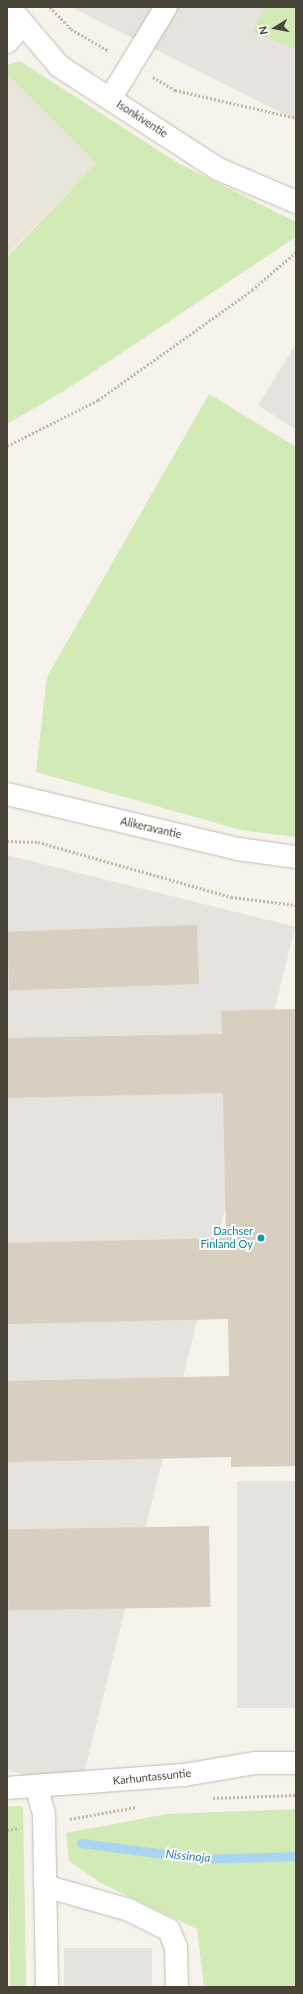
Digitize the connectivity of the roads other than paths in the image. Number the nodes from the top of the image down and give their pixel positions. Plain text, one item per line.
1 (9, 7) edge
2 (166, 7) edge
3 (22, 25) junction
4 (7, 42) edge
5 (110, 99) junction
6 (296, 202) edge
7 (7, 794) edge
8 (296, 857) edge
9 (296, 1763) edge
10 (7, 1788) edge
11 (37, 1788) junction
12 (45, 1886) junction
13 (47, 1987) edge
14 (177, 1987) edge

1 - 3 street, Isonkiventie
2 - 5 street
3 - 4 street
3 - 5 street, Isonkiventie
5 - 6 street, Isonkiventie
7 - 8 street, Alikeravantie
9 - 11 street, Karhuntassuntie
10 - 11 street, Karhuntassuntie
11 - 12 street
12 - 13 street
12 - 14 street

